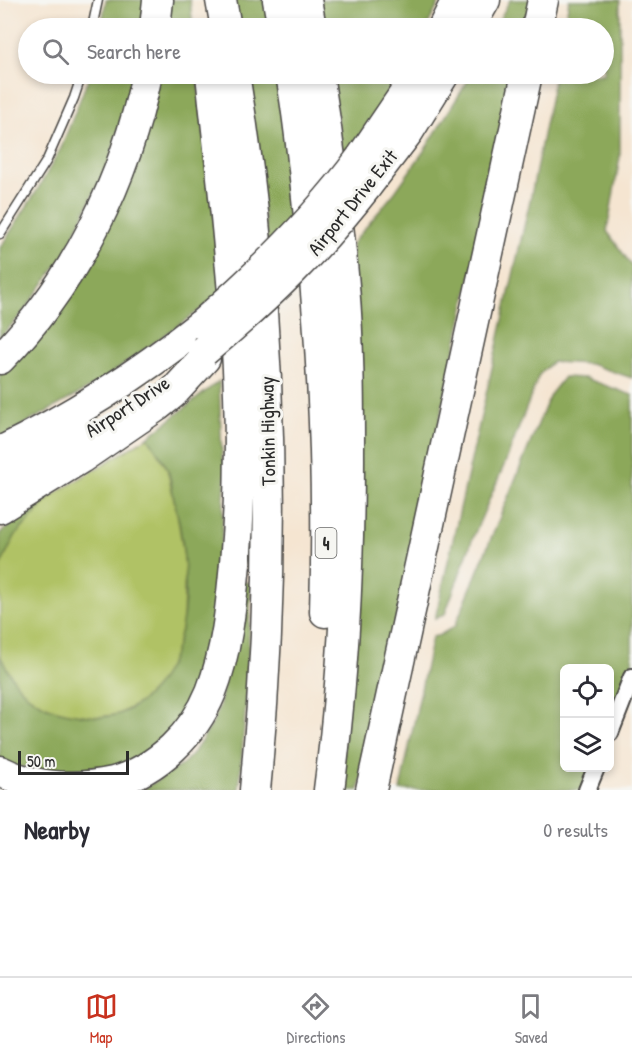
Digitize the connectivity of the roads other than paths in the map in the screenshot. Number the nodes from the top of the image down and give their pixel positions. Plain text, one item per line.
1 (98, 0) edge
2 (158, 0) edge
3 (201, 0) edge
4 (221, 0) edge
5 (278, 0) edge
6 (306, 0) edge
7 (543, 0) edge
8 (474, 9) edge
9 (94, 18) edge
10 (156, 18) edge
11 (204, 18) edge
12 (224, 18) edge
13 (282, 18) edge
14 (309, 18) edge
15 (459, 18) edge
16 (539, 18) edge
17 (79, 84) edge
18 (145, 84) edge
19 (212, 84) edge
20 (236, 84) edge
21 (292, 84) edge
22 (320, 84) edge
23 (411, 84) edge
24 (438, 84) edge
25 (525, 84) edge
26 (0, 234) edge
27 (243, 318) joint
28 (204, 344) junction
29 (0, 359) edge
30 (0, 452) edge
31 (0, 478) edge
32 (0, 508) edge
33 (632, 677) edge
34 (614, 721) edge
35 (0, 771) edge
36 (594, 772) edge
37 (255, 790) edge
38 (312, 790) edge
39 (329, 790) edge
40 (371, 790) edge
41 (587, 790) edge

1 - 9 lane
2 - 10 highway
3 - 11 highway
4 - 12 highway
5 - 13 highway
6 - 14 highway
7 - 16 highway
8 - 15 highway
17 - 26 lane
18 - 29 highway
19 - 35 highway
20 - 37 highway, Tonkin Highway
21 - 38 highway, 4
22 - 39 highway
23 - 28 highway, bridge
24 - 27 highway, Airport Drive Exit, bridge
25 - 40 highway
27 - 28 highway, Airport Drive, bridge
28 - 30 highway
28 - 31 highway, Airport Drive
28 - 32 highway
33 - 34 street
36 - 41 street

